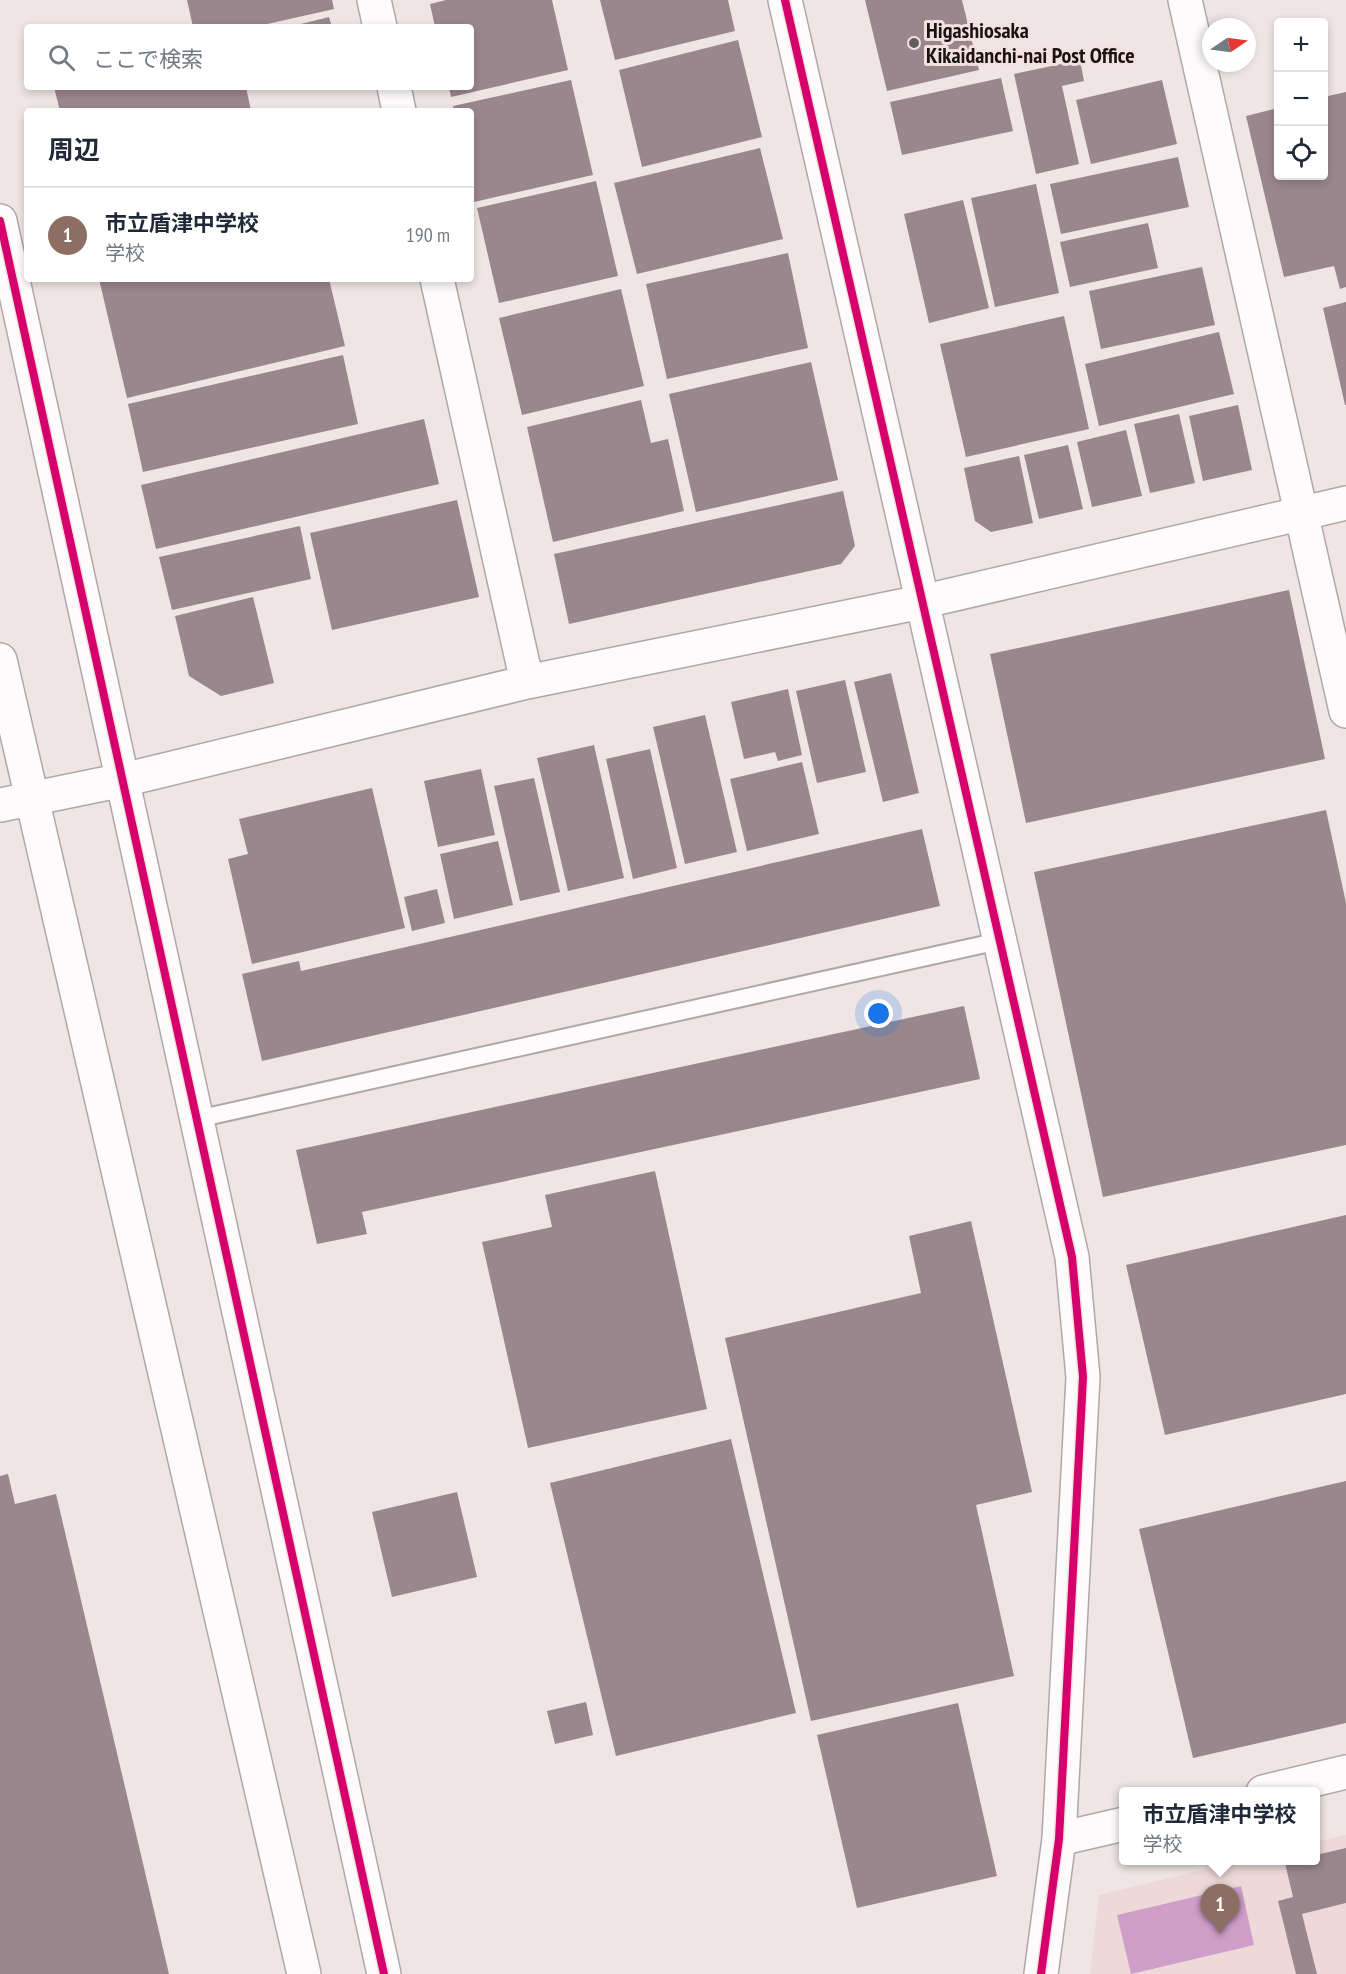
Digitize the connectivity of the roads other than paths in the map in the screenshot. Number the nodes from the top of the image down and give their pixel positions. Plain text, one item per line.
1 (374, 0) edge
2 (785, 0) edge
3 (1185, 0) edge
4 (379, 24) edge
5 (395, 90) edge
6 (398, 108) edge
7 (0, 221) edge
8 (438, 282) edge
9 (1346, 503) edge
10 (1301, 514) junction
11 (921, 602) junction
12 (0, 660) edge
13 (527, 682) junction
14 (1346, 711) edge
15 (123, 780) junction
16 (15, 802) edge
17 (999, 941) junction
18 (198, 1119) junction
19 (1346, 1772) edge
20 (1280, 1787) edge
21 (1119, 1825) edge
22 (1059, 1839) junction
23 (304, 1974) edge
24 (384, 1974) edge
25 (1041, 1974) edge

1 - 4 street
2 - 11 street
3 - 10 street
5 - 6 street
7 - 15 street
8 - 13 street
9 - 10 street
10 - 11 street
10 - 14 street
11 - 13 street
11 - 17 street
12 - 16 street
13 - 15 street
15 - 16 street
15 - 18 street
16 - 23 street
17 - 18 lane
17 - 22 street
18 - 24 street
19 - 20 street
21 - 22 street
22 - 25 street

